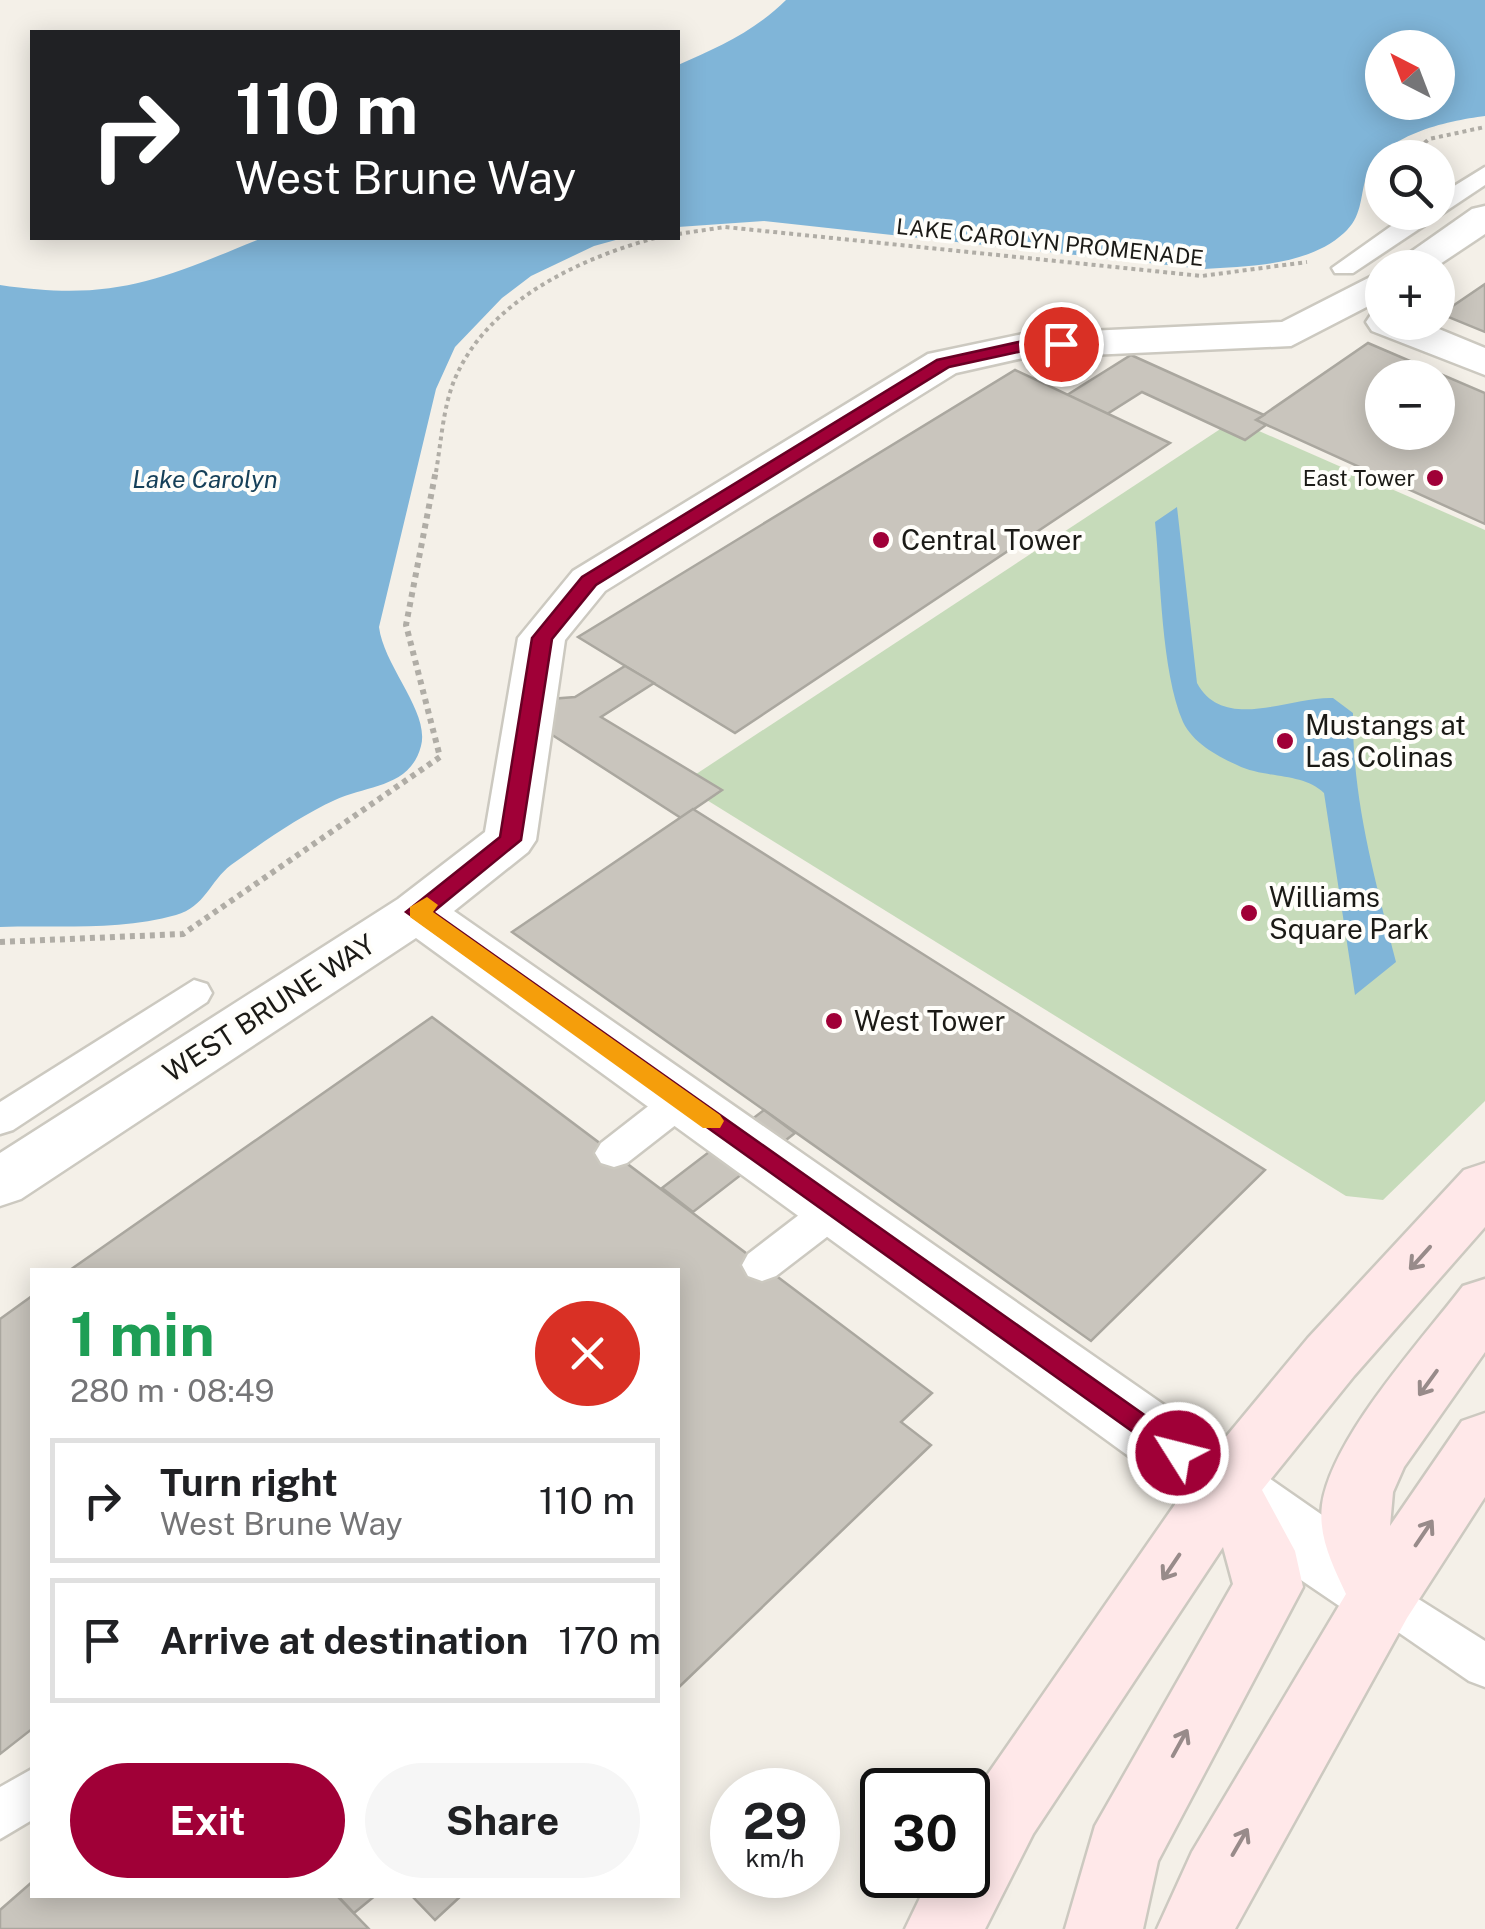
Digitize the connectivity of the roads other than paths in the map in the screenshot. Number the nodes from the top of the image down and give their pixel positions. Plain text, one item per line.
1 (1485, 174) edge
2 (1455, 194) edge
3 (1485, 217) edge
4 (1435, 250) edge
5 (1365, 301) edge
6 (1442, 340) edge
7 (1485, 363) edge
8 (418, 912) junction
9 (194, 993) dead end
10 (682, 1100) junction
11 (0, 1120) edge
12 (614, 1152) dead end
13 (0, 1183) edge
14 (1485, 1186) edge
15 (835, 1209) junction
16 (762, 1265) dead end
17 (1485, 1304) edge
18 (1485, 1442) edge
19 (1225, 1486) junction
20 (1382, 1596) junction
21 (1485, 1666) edge
22 (30, 1793) edge
23 (0, 1816) edge
24 (944, 1929) edge
25 (1104, 1929) edge
26 (1196, 1929) edge

1 - 2 lane
3 - 4 street
5 - 8 street, WEST BRUNE WAY
6 - 7 street
8 - 10 street
8 - 13 street, WEST BRUNE WAY
9 - 11 lane
10 - 12 lane
10 - 15 street
14 -> 19 main road
15 - 16 lane
15 - 19 street
17 -> 20 main road
20 -> 18 main road
19 - 20 street
19 -> 24 main road
25 -> 19 main road
20 - 21 lane
26 -> 20 main road
22 - 23 lane

